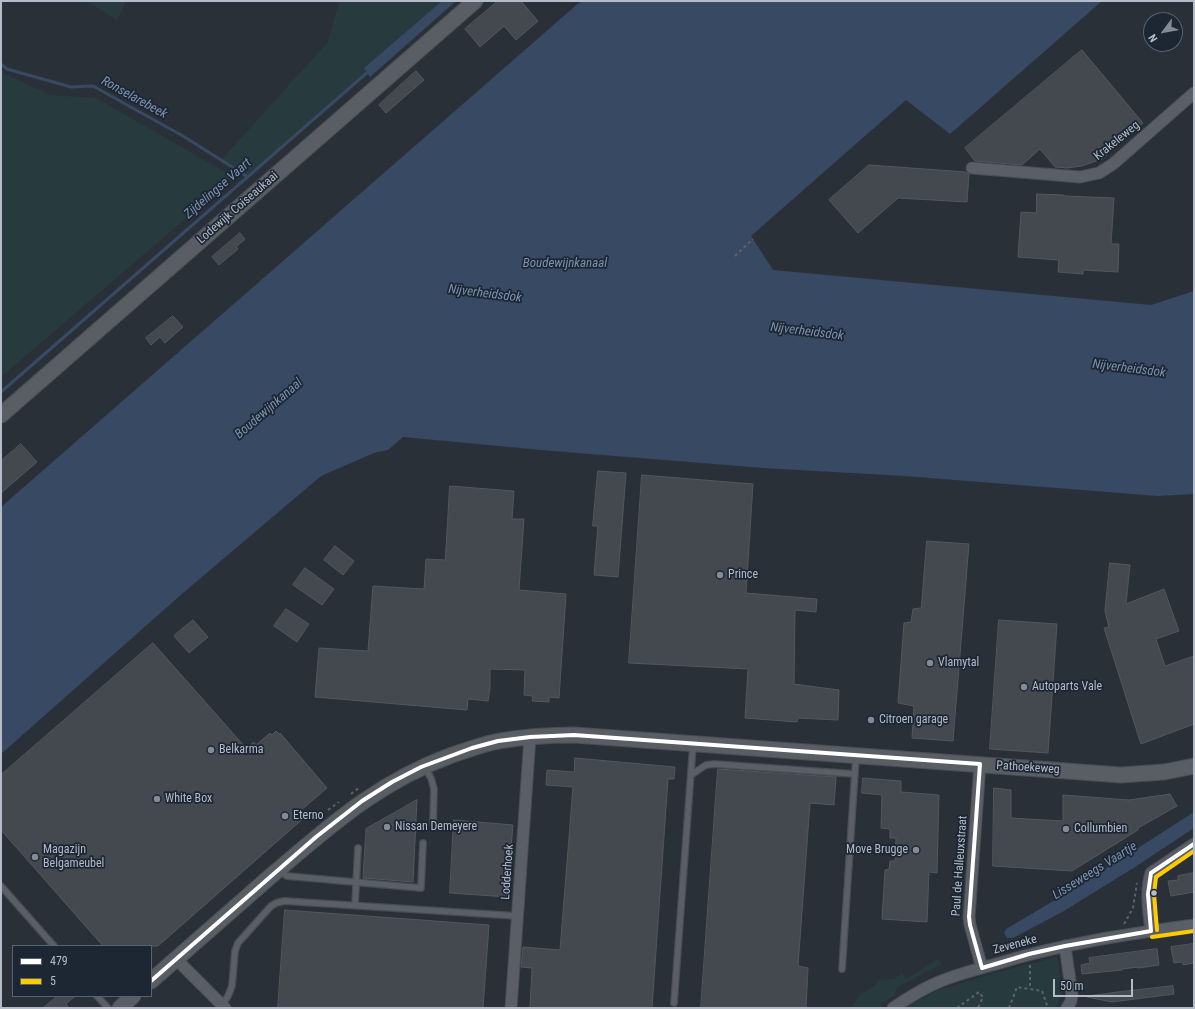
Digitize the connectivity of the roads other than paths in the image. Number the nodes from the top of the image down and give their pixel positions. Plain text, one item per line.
1 (475, 1) edge
2 (1194, 93) edge
3 (972, 168) dead end
4 (1, 415) edge
5 (530, 737) junction
6 (693, 744) junction
7 (856, 756) junction
8 (980, 764) junction
9 (424, 766) junction
10 (1194, 766) edge
11 (855, 774) junction
12 (691, 775) junction
13 (433, 825) dead end
14 (423, 843) dead end
15 (1194, 844) edge
16 (358, 848) dead end
17 (278, 870) junction
18 (356, 882) junction
19 (1, 886) edge
20 (355, 905) junction
21 (518, 916) junction
22 (1194, 925) edge
23 (1151, 931) junction
24 (53, 945) edge
25 (1065, 946) junction
26 (176, 959) junction
27 (982, 968) junction
28 (842, 969) dead end
29 (152, 980) edge
30 (98, 997) edge
31 (133, 997) edge
32 (674, 1003) dead end
33 (223, 1007) edge
34 (108, 1008) edge
35 (120, 1008) edge
36 (511, 1008) edge
37 (893, 1008) edge
38 (1067, 1008) edge

1 - 4 main road, Lodewijk Coiseaukaai
2 - 3 street, Krakeleweg
5 - 6 main road, Pathoekeweg
5 - 9 main road, Pathoekeweg
5 - 21 street, Lodderhoek
6 - 7 main road, Pathoekeweg
6 - 12 lane
7 - 8 main road, Pathoekeweg
7 - 11 lane
8 - 10 main road, Pathoekeweg
8 - 27 street, Paul de Halleuxstraat
9 - 13 lane
9 - 17 main road, Pathoekeweg
11 - 12 lane
11 - 28 lane
12 - 32 lane
14 - 18 lane
15 - 23 street
16 - 18 lane
17 - 18 lane
17 - 26 main road, Pathoekeweg
18 - 20 lane
19 - 24 lane
20 - 21 lane
20 - 33 lane
21 - 36 street, Lodderhoek
22 - 23 street, Zeveneke
23 - 25 street, Zeveneke
25 - 27 street, Zeveneke
25 - 38 street
26 - 29 main road, Pathoekeweg
26 - 33 street
27 - 37 street, Zeveneke
30 - 34 lane
31 - 35 main road

